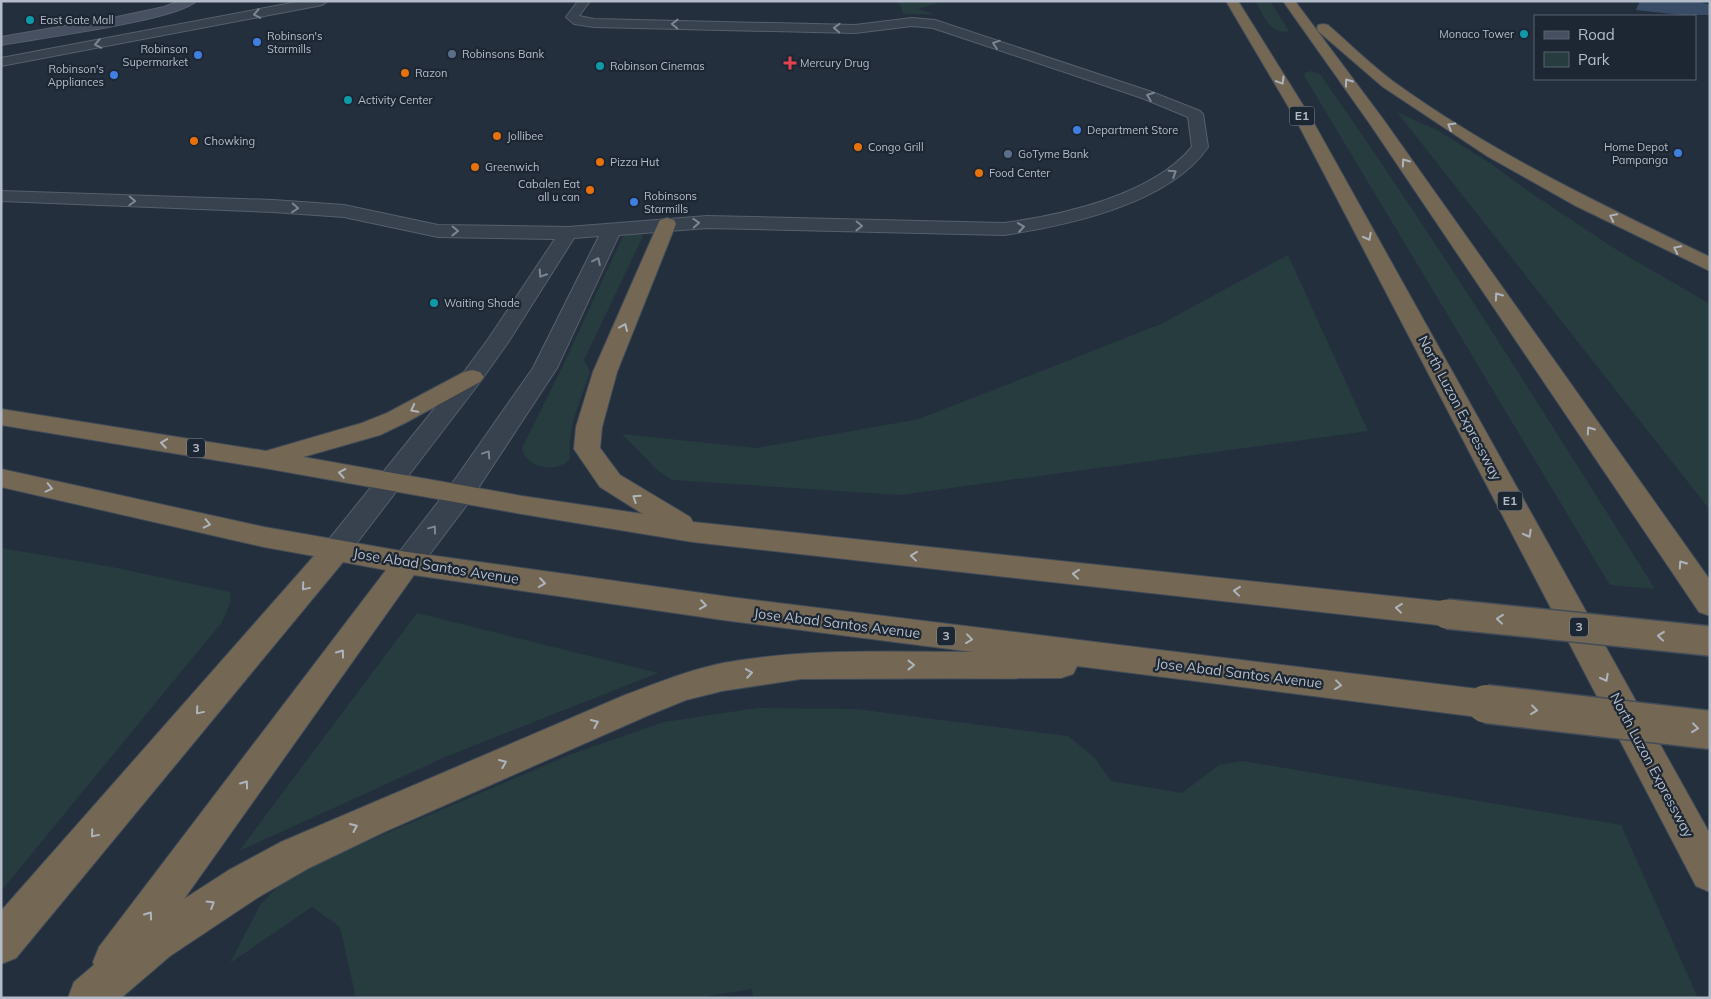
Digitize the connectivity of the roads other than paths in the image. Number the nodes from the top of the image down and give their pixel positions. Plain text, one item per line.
1 (190, 1) edge
2 (322, 1) edge
3 (584, 1) edge
4 (1232, 1) edge
5 (1289, 1) edge
6 (1294, 1) edge
7 (1, 41) edge
8 (1, 62) edge
9 (1, 196) edge
10 (667, 224) junction
11 (613, 228) junction
12 (568, 233) junction
13 (1710, 265) edge
14 (472, 377) junction
15 (1, 417) edge
16 (264, 459) junction
17 (1, 478) edge
18 (390, 482) junction
19 (459, 494) junction
20 (693, 532) junction
21 (336, 550) junction
22 (407, 563) junction
23 (1710, 604) edge
24 (1710, 640) edge
25 (1176, 665) junction
26 (1710, 730) edge
27 (1710, 873) edge
28 (1, 943) edge
29 (89, 997) edge

1 - 7 street
2 -> 8 street
10 -> 3 street
4 -> 27 highway, North Luzon Expressway / E1
23 -> 5 highway
13 -> 6 highway
9 -> 12 street
10 - 11 street
20 -> 10 highway
11 - 12 street
19 -> 11 street
12 -> 14 street
14 -> 16 highway
14 - 18 street
16 -> 15 highway, 3
18 -> 16 highway, 3
17 -> 21 highway, Jose Abad Santos Avenue / 3
18 - 19 highway, 3
18 - 21 street
19 - 20 highway, 3
22 -> 19 street
24 -> 20 highway, 3, bridge
21 - 22 highway, Jose Abad Santos Avenue / 3
21 -> 28 highway
22 -> 25 highway, Jose Abad Santos Avenue / 3
29 -> 22 highway
25 -> 26 highway, Jose Abad Santos Avenue / 3, bridge
29 -> 25 highway

